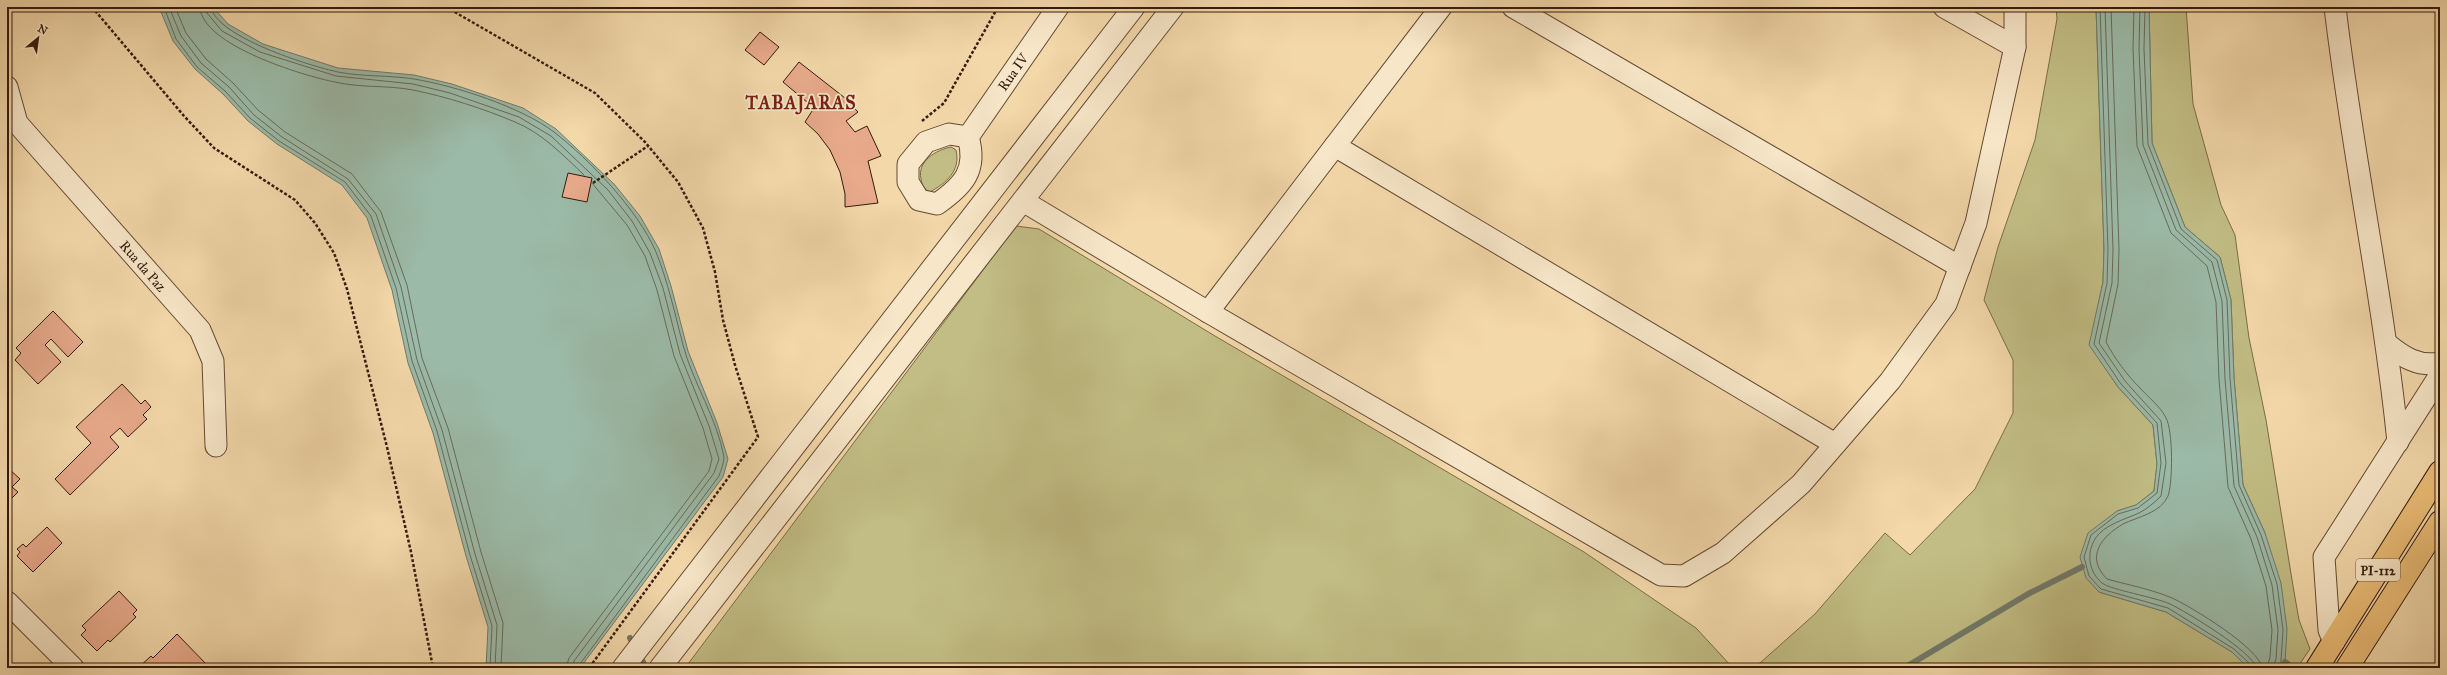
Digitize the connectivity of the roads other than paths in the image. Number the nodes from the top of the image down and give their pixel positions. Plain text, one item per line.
1 (1058, 7) edge
2 (1134, 7) edge
3 (1173, 7) edge
4 (1441, 7) edge
5 (1513, 7) edge
6 (1944, 7) edge
7 (2015, 7) edge
8 (2334, 7) edge
9 (2015, 47) junction
10 (7, 87) edge
11 (12, 120) edge
12 (968, 137) dead end
13 (1335, 146) junction
14 (1013, 164) junction
15 (1037, 183) junction
16 (1023, 201) junction
17 (960, 233) junction
18 (985, 251) junction
19 (1960, 267) junction
20 (1208, 312) junction
21 (2387, 344) junction
22 (2440, 363) edge
23 (2440, 375) edge
24 (2398, 442) junction
25 (1835, 444) junction
26 (216, 446) dead end
27 (2440, 472) edge
28 (2440, 522) edge
29 (7, 602) edge
30 (2334, 642) junction
31 (73, 668) edge
32 (623, 668) edge
33 (660, 668) edge
34 (2317, 668) edge
35 (2347, 668) edge

1 - 12 street, Rua IV
2 - 14 street
3 - 15 street
4 - 13 street
5 - 19 street
6 - 9 street
7 - 9 street
8 - 21 street
9 - 19 street
10 - 11 street
11 - 26 street, Rua da Paz
13 - 20 street
13 - 25 street
14 - 15 street
14 - 17 street
15 - 16 street
16 - 18 street
16 - 20 street
17 - 18 street
17 - 32 street
18 - 33 street
19 - 25 street
20 - 25 street
21 - 22 street
21 - 24 street
23 - 24 street
24 - 30 street
27 - 30 main road, PI-112
28 - 35 main road, PI-112
29 - 31 street
30 - 34 main road, PI-112

